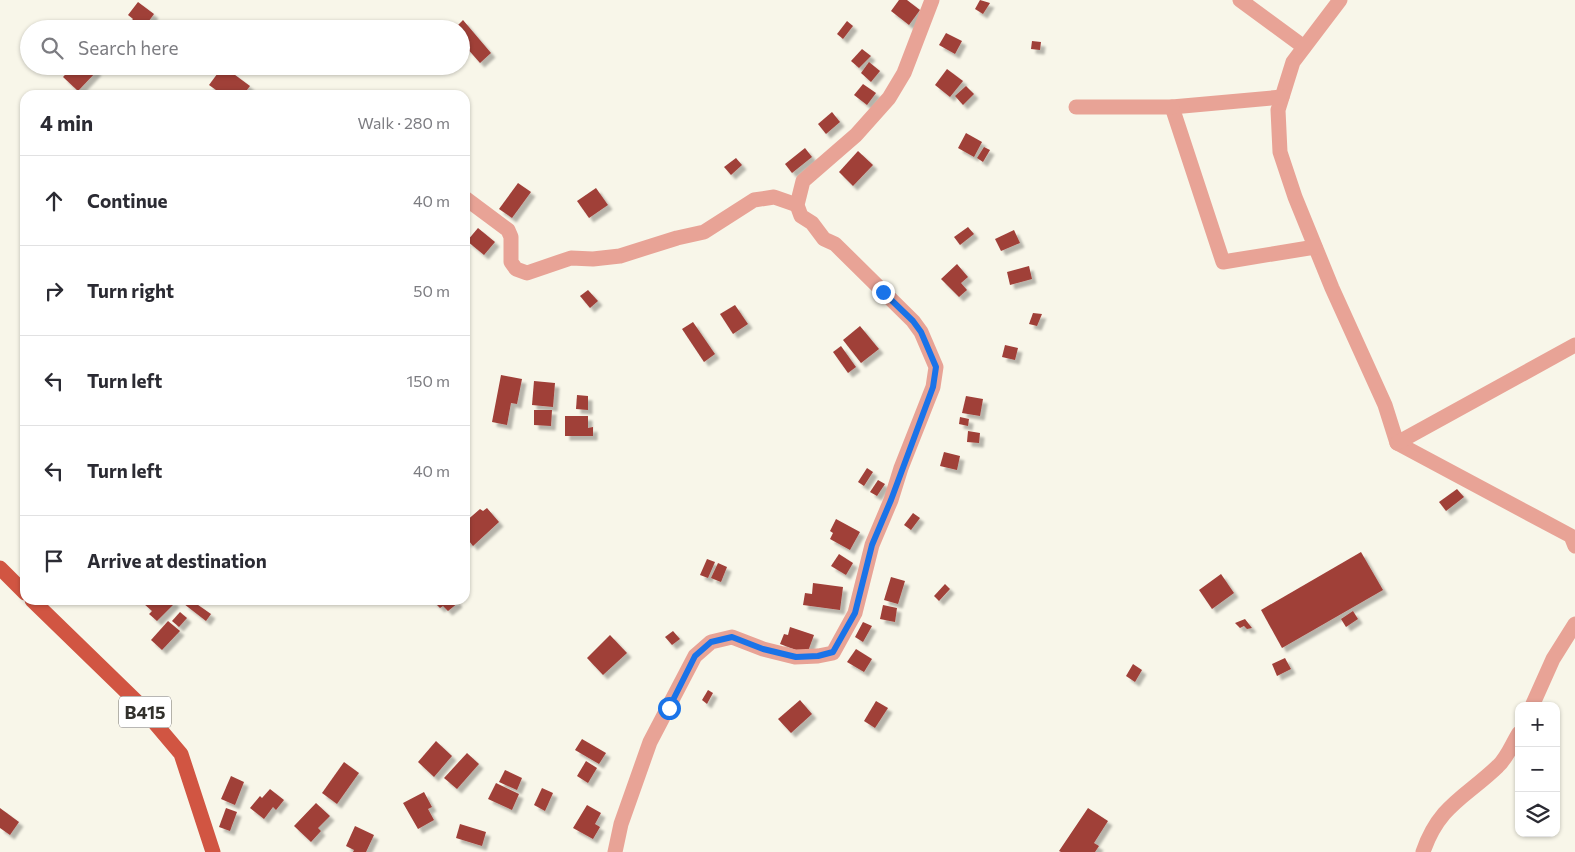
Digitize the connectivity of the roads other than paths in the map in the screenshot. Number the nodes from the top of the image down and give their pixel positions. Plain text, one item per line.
1 (932, 0) edge
2 (1240, 0) edge
3 (1340, 0) edge
4 (1304, 47) junction
5 (1282, 97) junction
6 (1076, 107) dead end
7 (1172, 107) junction
8 (470, 202) edge
9 (797, 205) junction
10 (1315, 247) junction
11 (1575, 345) edge
12 (1397, 443) junction
13 (1575, 546) edge
14 (0, 568) edge
15 (20, 588) edge
16 (37, 605) edge
17 (1575, 624) edge
18 (1534, 702) edge
19 (1515, 739) edge
20 (213, 852) edge
21 (615, 852) edge
22 (1423, 852) edge

1 - 9 street
2 - 4 street
3 - 4 street
4 - 5 street
5 - 7 street
5 - 10 street
6 - 7 street
7 - 10 street
8 - 9 street
9 - 21 street
10 - 12 street
11 - 12 street
12 - 13 street
14 - 15 main road
16 - 20 main road, B415
17 - 18 street
19 - 22 street

